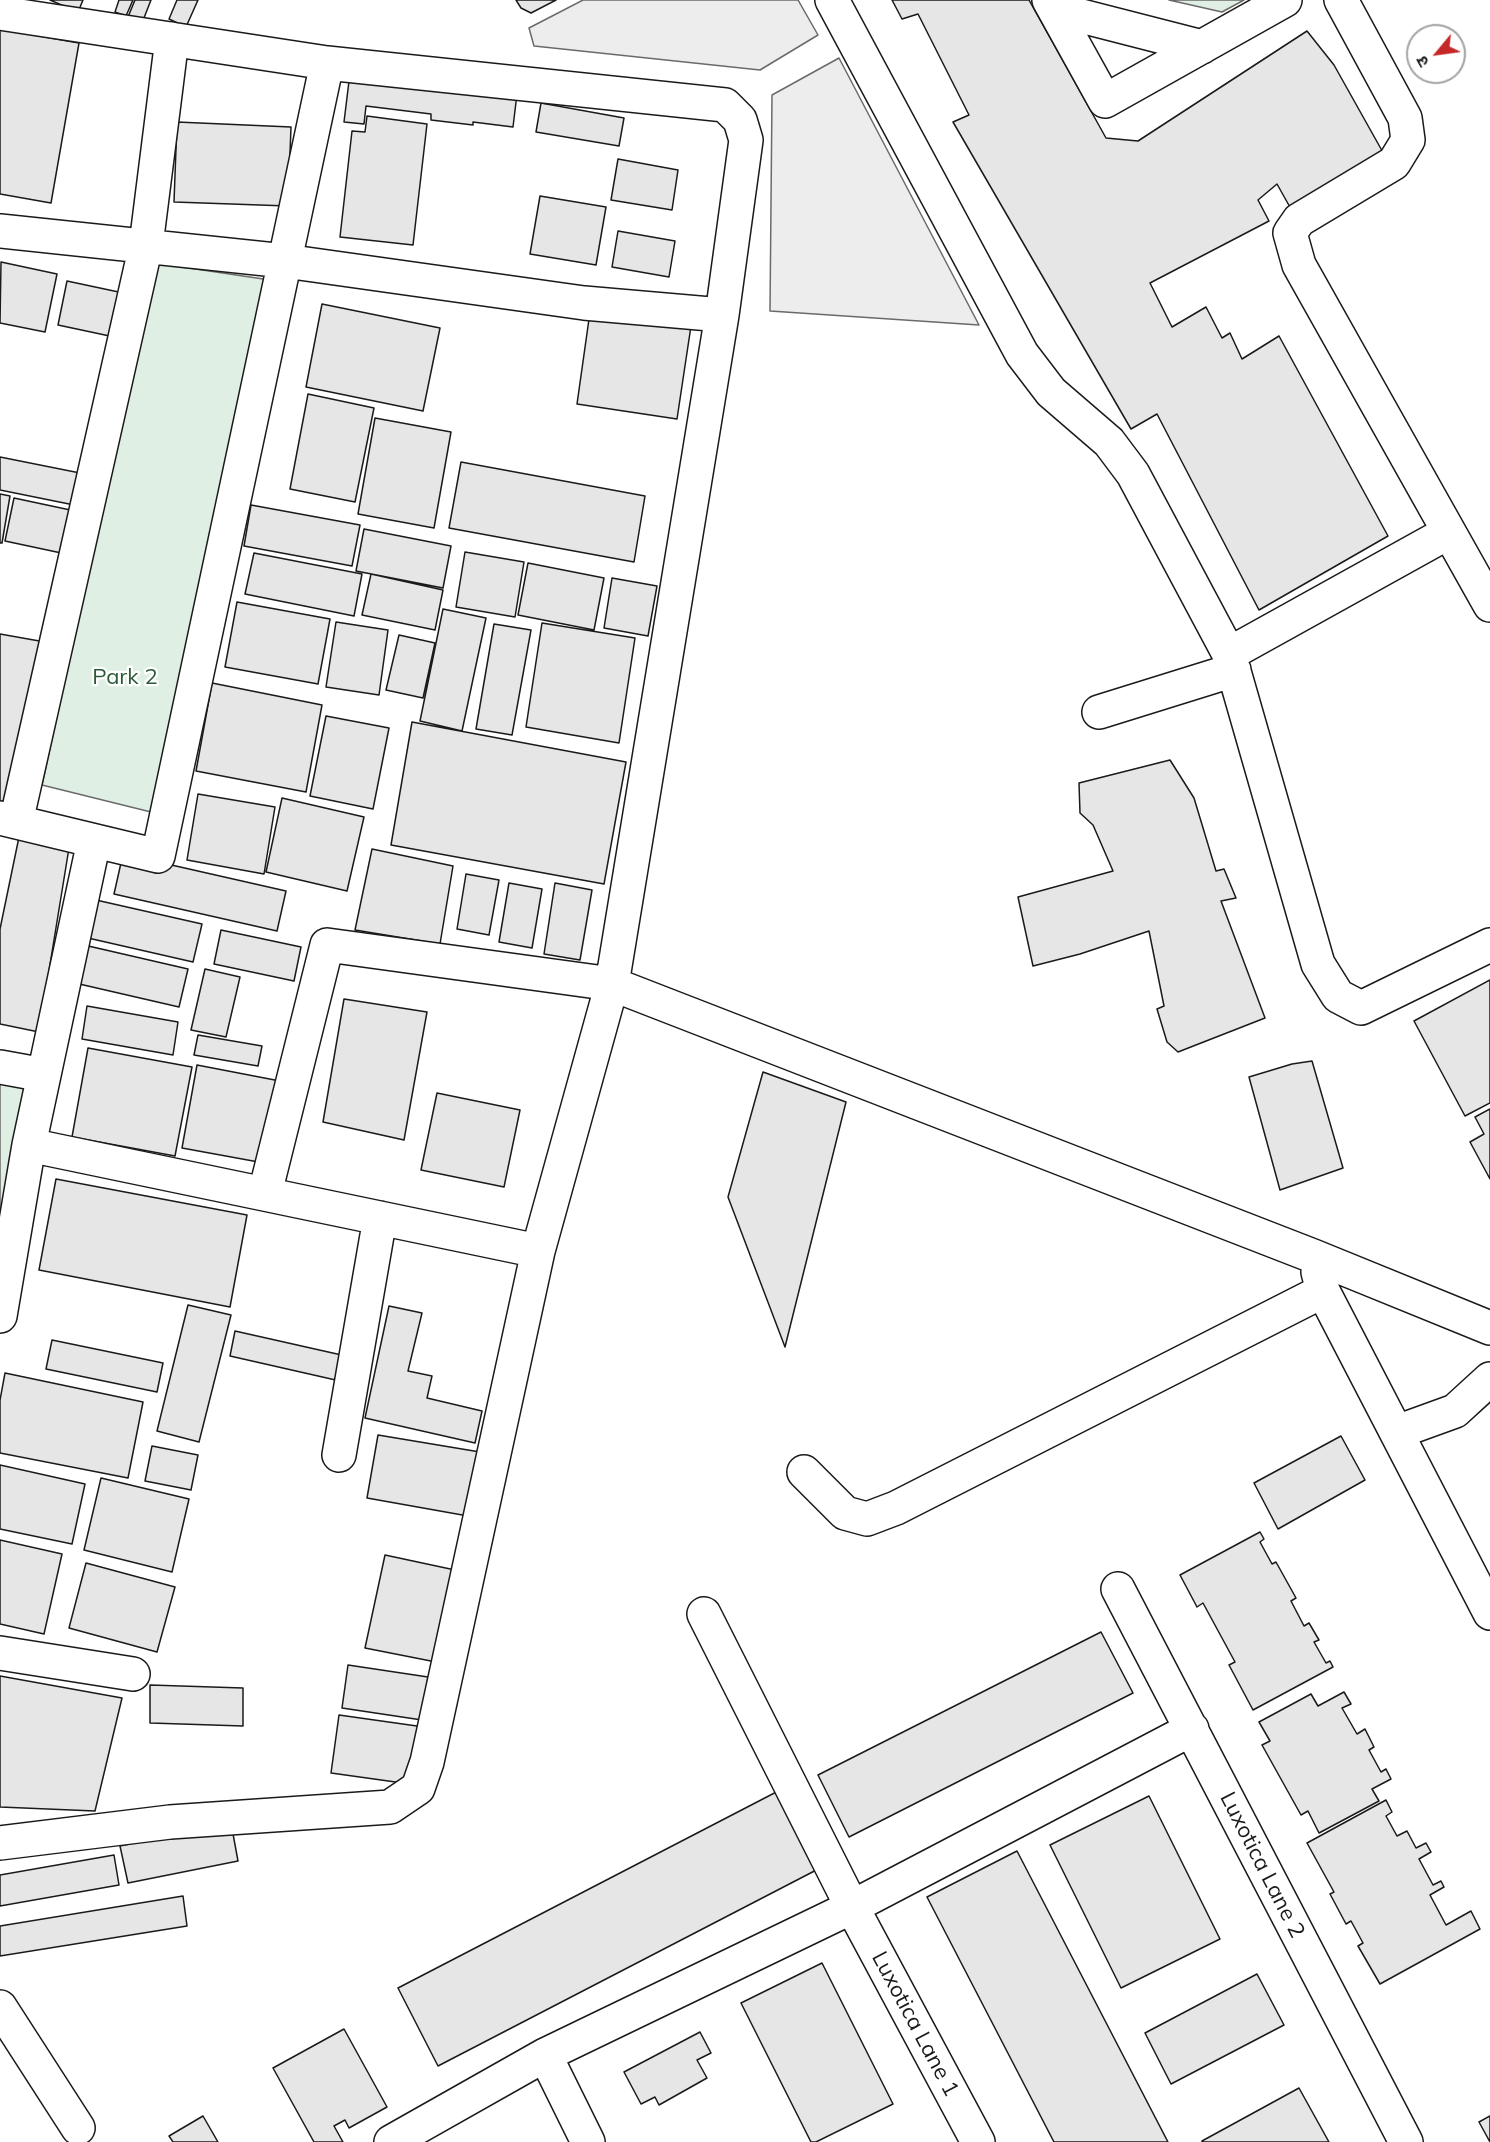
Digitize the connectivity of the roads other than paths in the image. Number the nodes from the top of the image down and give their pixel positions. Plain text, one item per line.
1 (832, 0) edge
2 (1285, 0) edge
3 (1341, 0) edge
4 (1052, 5) edge
5 (0, 13) edge
6 (172, 39) junction
7 (1202, 47) junction
8 (327, 63) junction
9 (0, 231) edge
10 (146, 245) junction
11 (285, 261) junction
12 (722, 315) junction
13 (1449, 532) junction
14 (1490, 605) edge
15 (1232, 662) junction
16 (1099, 712) dead end
17 (8, 820) edge
18 (94, 841) junction
19 (1490, 945) edge
20 (612, 984) junction
21 (0, 1067) edge
22 (44, 1075) junction
23 (29, 1145) junction
24 (265, 1193) junction
25 (380, 1218) junction
26 (7, 1237) edge
27 (538, 1251) junction
28 (1314, 1256) junction
29 (1323, 1292) junction
30 (0, 1316) edge
31 (1490, 1328) edge
32 (1490, 1379) edge
33 (1397, 1432) junction
34 (339, 1455) dead end
35 (804, 1472) dead end
36 (1118, 1589) dead end
37 (1490, 1613) edge
38 (704, 1614) dead end
39 (0, 1653) edge
40 (133, 1674) dead end
41 (1192, 1729) junction
42 (0, 1843) edge
43 (852, 1907) junction
44 (0, 2007) edge
45 (545, 2055) junction
46 (78, 2128) dead end
47 (391, 2142) edge
48 (588, 2142) edge
49 (978, 2142) edge
50 (1406, 2142) edge

1 - 15 street
2 - 7 street
3 - 13 street
4 - 7 street
4 - 7 street
5 - 6 street
6 - 8 street
6 - 10 street
8 - 11 street
8 - 12 street
9 - 10 street
10 - 11 street
10 - 17 street
11 - 12 street
11 - 18 street
12 - 20 street
13 - 14 street
13 - 15 street
15 - 16 street
15 - 19 street
17 - 18 street
18 - 22 street
20 - 24 street
20 - 27 street
20 - 28 street
21 - 22 street
22 - 23 street
23 - 24 street
23 - 26 street
24 - 25 street
25 - 27 street
25 - 34 street
26 - 30 street
27 - 42 street
28 - 29 street
28 - 31 street
29 - 33 street
29 - 35 street
32 - 33 street
33 - 37 street
36 - 41 street, Luxotica Lane 2
38 - 43 street, Luxotica Lane 1
39 - 40 street
41 - 43 street
41 - 50 street, Luxotica Lane 2
43 - 45 street
43 - 49 street, Luxotica Lane 1
44 - 46 street
45 - 47 street
45 - 48 street

